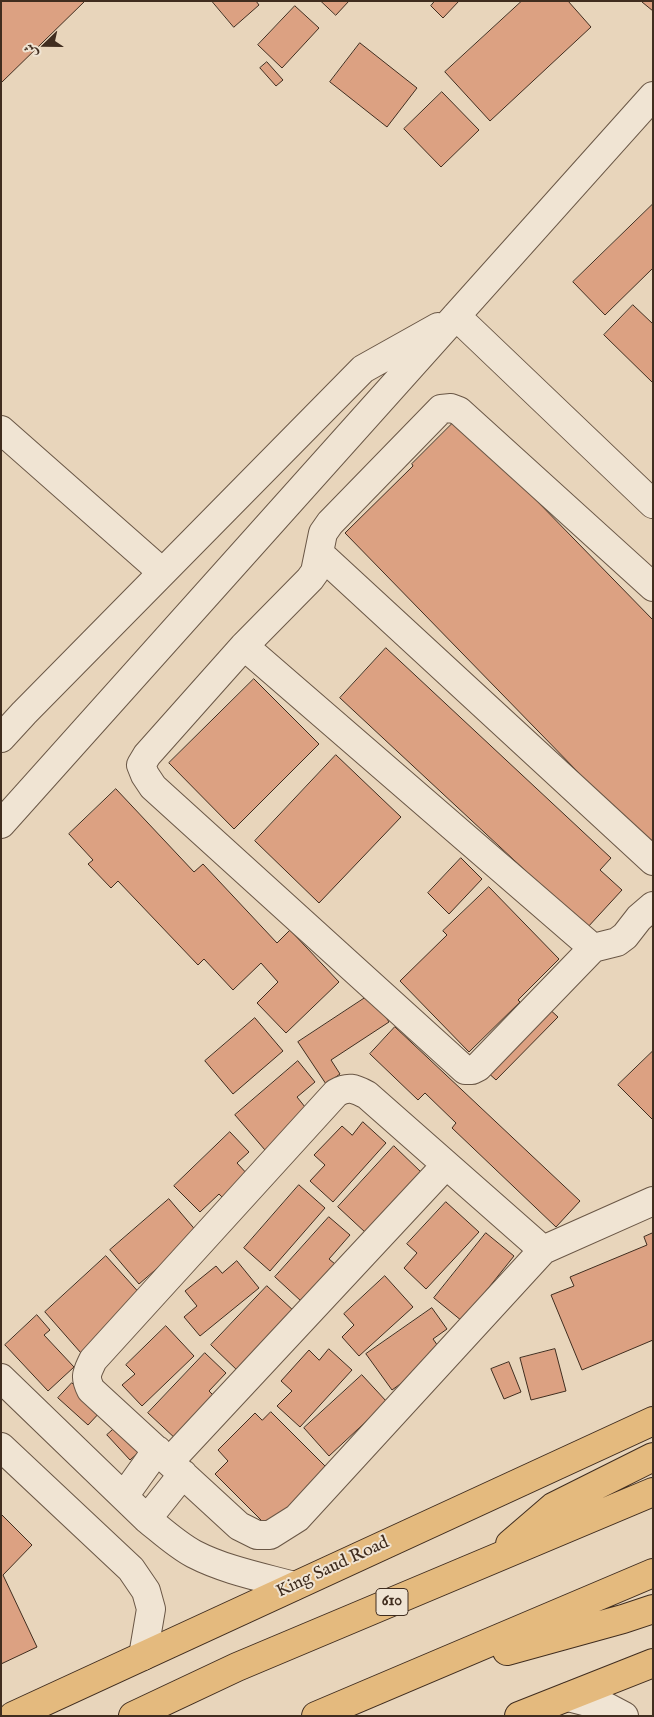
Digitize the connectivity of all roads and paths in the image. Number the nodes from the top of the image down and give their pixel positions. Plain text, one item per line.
1 (653, 96) edge
2 (456, 316) junction
3 (1, 430) edge
4 (653, 504) edge
5 (319, 553) junction
6 (162, 572) junction
7 (653, 587) edge
8 (244, 646) junction
9 (1, 738) edge
10 (1, 824) edge
11 (653, 861) edge
12 (653, 906) edge
13 (593, 948) junction
14 (446, 1165) junction
15 (653, 1201) edge
16 (543, 1250) junction
17 (1, 1378) edge
18 (653, 1421) edge
19 (1, 1447) edge
20 (653, 1457) edge
21 (170, 1462) junction
22 (653, 1492) edge
23 (124, 1496) junction
24 (147, 1519) junction
25 (491, 1560) junction
26 (653, 1573) edge
27 (294, 1586) junction
28 (653, 1609) edge
29 (143, 1656) junction
30 (653, 1662) edge
31 (568, 1697) junction
32 (320, 1714) edge
33 (13, 1716) edge
34 (133, 1716) edge
35 (519, 1716) edge
36 (624, 1716) edge

1 - 2 street
2 - 4 street
2 - 6 street
2 - 10 street
3 - 6 street
5 - 7 street
5 - 8 street
5 - 11 street
6 - 9 street
8 - 13 street
8 - 13 street
12 - 13 street
14 - 16 street
14 - 21 street
14 - 21 street
15 - 16 street
16 - 21 street
17 - 23 street
18 - 27 main road, King Saud Road
19 - 29 street
20 - 25 main road
21 - 23 street
21 - 24 street
22 - 25 main road, 610
23 - 24 street
24 - 27 street
25 - 34 main road, 610
26 - 32 main road
27 - 29 main road, King Saud Road
28 - 32 main road
29 - 33 main road, King Saud Road
30 - 31 main road
31 - 35 main road
31 - 36 street

